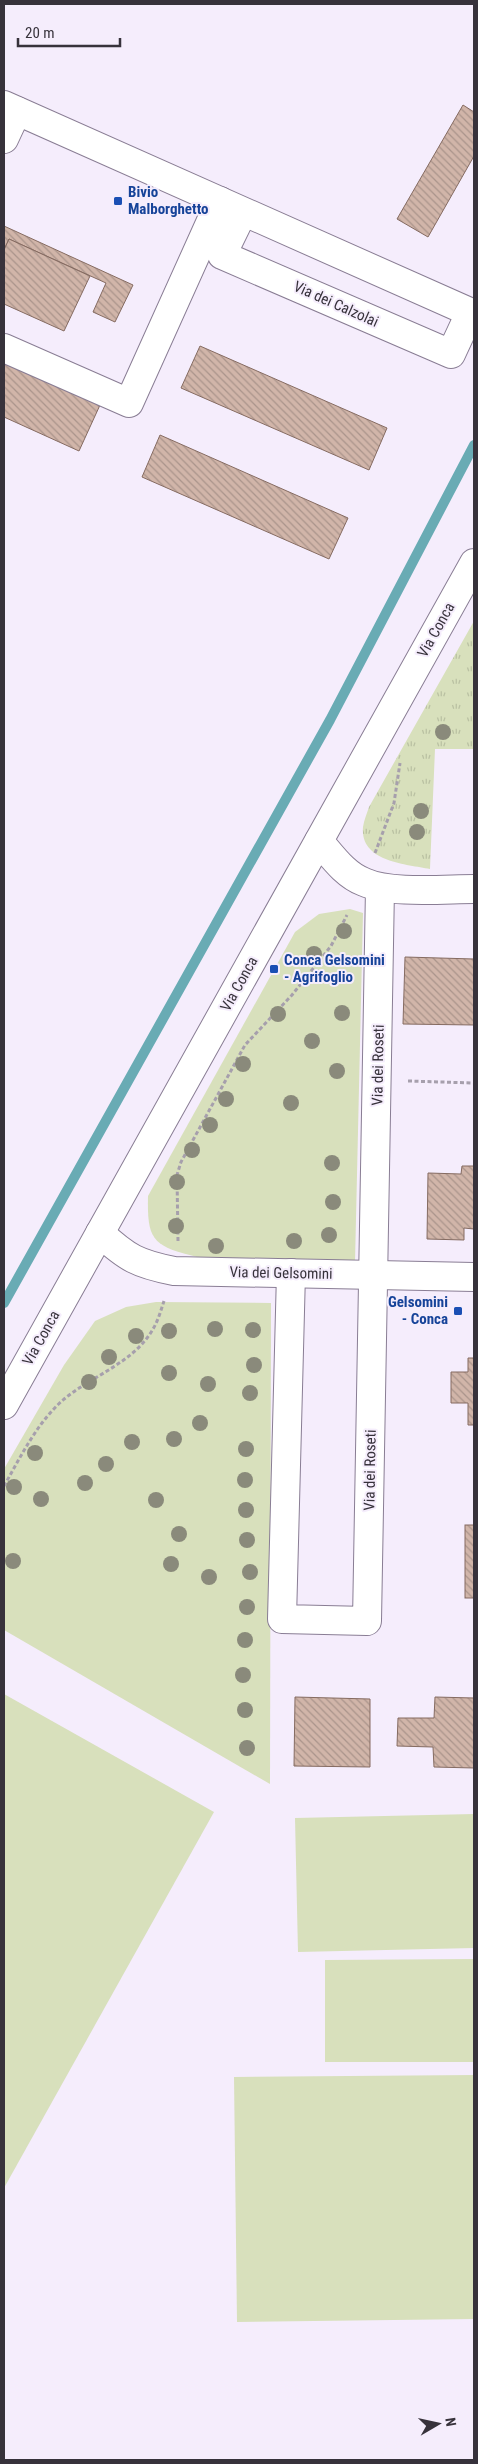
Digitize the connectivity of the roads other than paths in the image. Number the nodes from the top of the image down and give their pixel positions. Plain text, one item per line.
1 (10, 108) edge
2 (4, 139) edge
3 (231, 206) junction
4 (472, 313) edge
5 (4, 348) edge
6 (474, 563) edge
7 (319, 842) junction
8 (371, 885) junction
9 (474, 889) edge
10 (100, 1233) junction
11 (291, 1273) junction
12 (374, 1275) junction
13 (474, 1277) edge
14 (4, 1405) edge

1 - 2 street
1 - 3 street, Via dei Calzolai
3 - 4 street, Via dei Calzolai
3 - 4 street, Via dei Calzolai
3 - 5 street
6 - 7 street, Via Conca
7 - 8 street
7 - 10 street, Via Conca
8 - 9 street
8 - 12 street, Via dei Roseti
10 - 11 street, Via dei Gelsomini
10 - 14 street, Via Conca
11 - 12 street, Via dei Gelsomini
11 - 12 street, Via dei Roseti
12 - 13 street, Via dei Gelsomini

